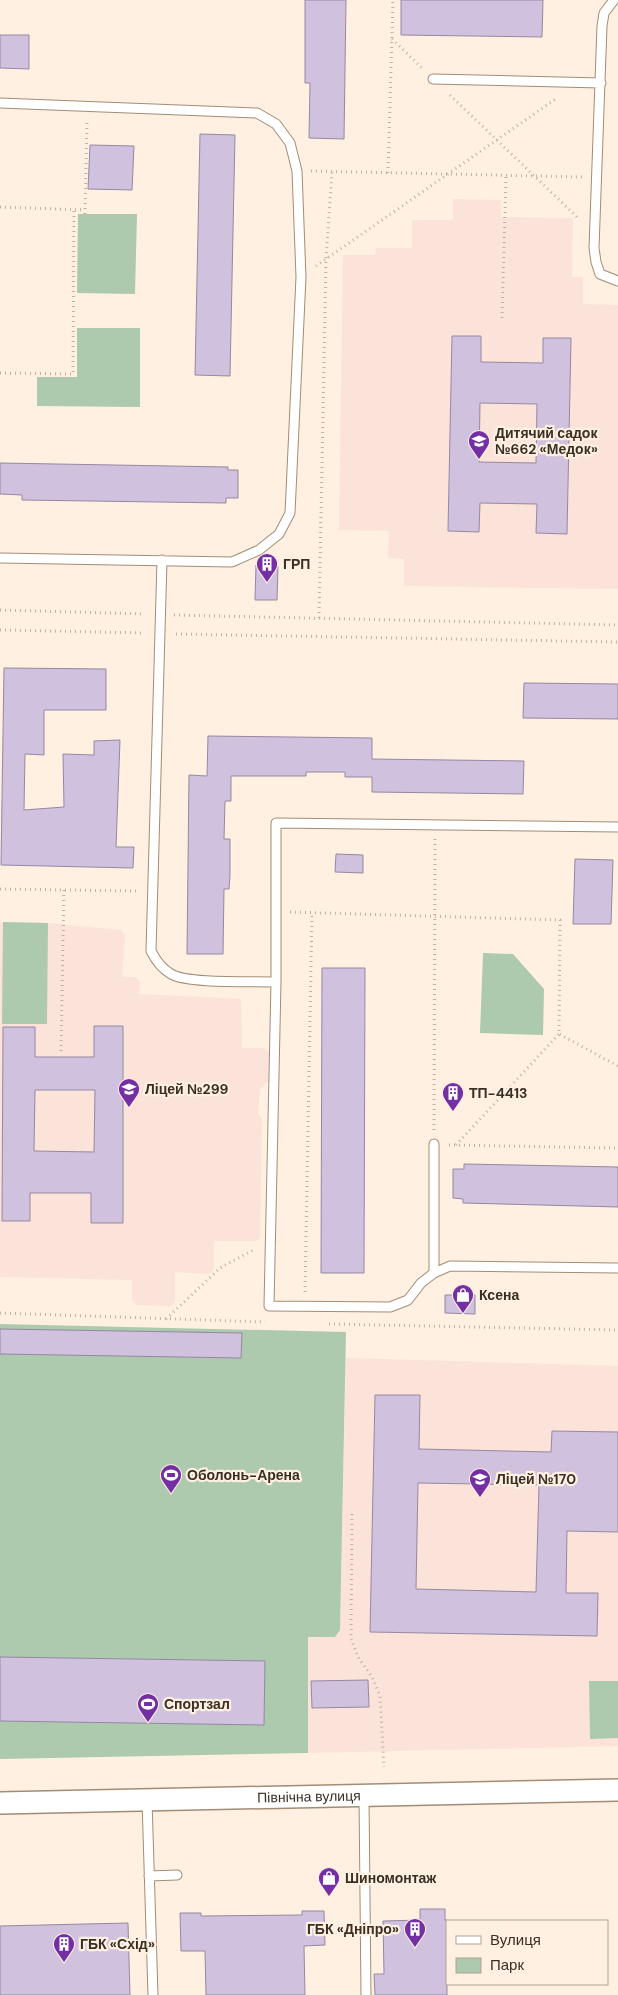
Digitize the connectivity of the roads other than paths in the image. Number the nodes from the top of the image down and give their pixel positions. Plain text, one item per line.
1 (614, 0) edge
2 (433, 79) road end
3 (601, 83) junction
4 (0, 103) edge
5 (618, 281) edge
6 (0, 558) edge
7 (162, 560) junction
8 (618, 827) edge
9 (276, 982) junction
10 (434, 1144) road end
11 (618, 1268) edge
12 (434, 1273) junction
13 (618, 1790) edge
14 (364, 1795) junction
15 (147, 1800) junction
16 (0, 1804) edge
17 (355, 1874) dead end
18 (365, 1874) junction
19 (150, 1876) junction
20 (177, 1876) dead end
21 (153, 1995) edge
22 (366, 1995) edge

1 - 3 lane
2 - 3 lane
3 - 5 lane
4 - 7 lane
6 - 7 lane
7 - 9 lane
8 - 9 lane
9 - 12 lane
10 - 12 lane
11 - 12 lane
13 - 14 street, Північна вулиця
14 - 15 street, Північна вулиця
14 - 18 lane
15 - 16 street, Північна вулиця
15 - 19 lane
17 - 18 lane
18 - 22 lane
19 - 20 lane
19 - 21 lane

